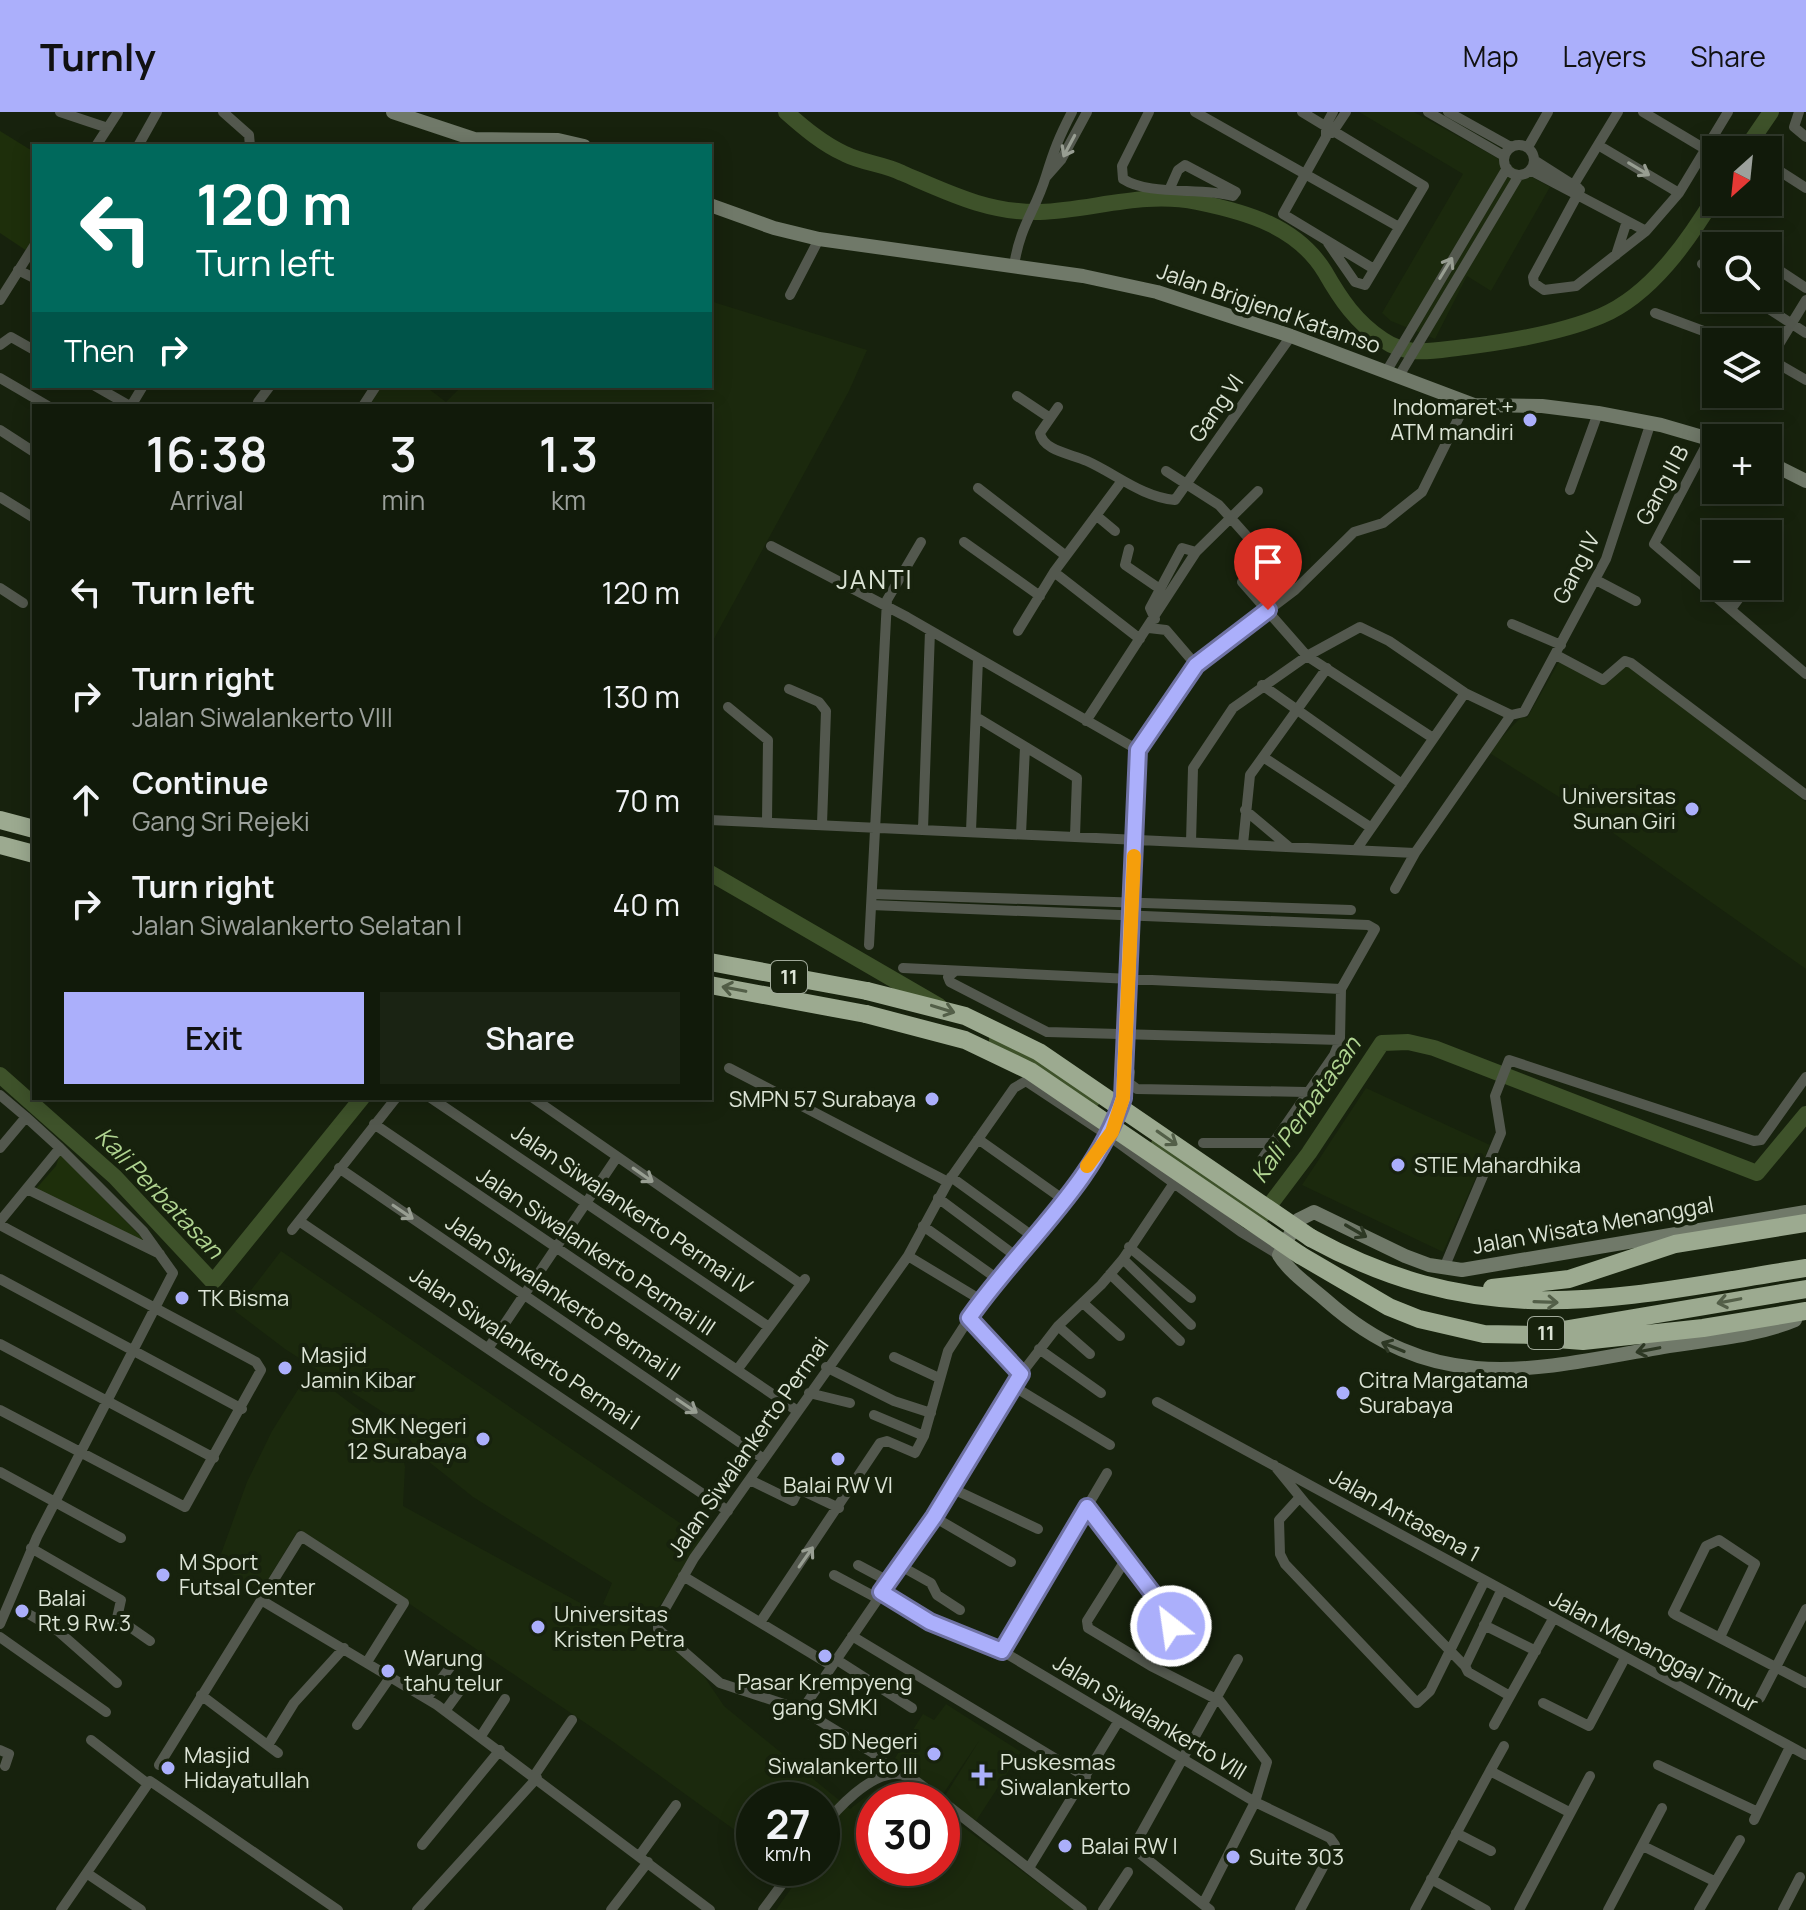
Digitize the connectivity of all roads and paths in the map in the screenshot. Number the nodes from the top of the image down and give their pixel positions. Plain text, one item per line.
1 (60, 112) edge
2 (118, 112) edge
3 (157, 112) edge
4 (223, 112) edge
5 (393, 112) edge
6 (1072, 112) edge
7 (1087, 112) edge
8 (1149, 112) edge
9 (1195, 112) edge
10 (1302, 112) edge
11 (1333, 112) edge
12 (1346, 112) edge
13 (1428, 112) edge
14 (1448, 112) edge
15 (1548, 112) edge
16 (1618, 112) edge
17 (1643, 112) edge
18 (1728, 112) edge
19 (1803, 112) edge
20 (108, 128) junction
21 (1329, 131) junction
22 (1713, 136) edge
23 (1806, 137) edge
24 (473, 143) edge
25 (542, 143) edge
26 (97, 144) edge
27 (139, 144) edge
28 (250, 144) edge
29 (1598, 145) junction
30 (1528, 147) junction
31 (1702, 147) edge
32 (1508, 151) junction
33 (1702, 154) edge
34 (1532, 165) junction
35 (1507, 168) junction
36 (1782, 173) edge
37 (1304, 174) junction
38 (1519, 175) junction
39 (1046, 177) junction
40 (1170, 188) junction
41 (1806, 188) edge
42 (1577, 191) junction
43 (1679, 193) junction
44 (712, 206) edge
45 (1627, 221) junction
46 (1399, 227) junction
47 (1646, 231) junction
48 (819, 239) junction
49 (1328, 243) junction
50 (32, 252) edge
51 (1615, 257) junction
52 (1014, 266) junction
53 (1374, 269) junction
54 (18, 270) junction
55 (1782, 272) edge
56 (32, 277) edge
57 (4, 286) edge
58 (1806, 288) edge
59 (790, 295) dead end
60 (1427, 298) junction
61 (0, 300) edge
62 (1806, 300) edge
63 (1439, 305) junction
64 (1772, 312) edge
65 (1655, 313) dead end
66 (1791, 325) junction
67 (1408, 330) junction
68 (1702, 330) edge
69 (1806, 333) edge
70 (1291, 336) junction
71 (1420, 337) junction
72 (1782, 338) edge
73 (0, 345) edge
74 (32, 349) edge
75 (1782, 366) edge
76 (1393, 374) junction
77 (0, 378) edge
78 (1806, 380) edge
79 (98, 388) edge
80 (268, 388) edge
81 (1017, 396) dead end
82 (258, 402) dead end
83 (1466, 403) junction
84 (45, 404) edge
85 (126, 404) edge
86 (1058, 407) dead end
87 (1598, 413) junction
88 (1050, 418) junction
89 (1651, 422) junction
90 (0, 430) edge
91 (1702, 437) edge
92 (32, 451) edge
93 (1702, 459) edge
94 (1782, 469) edge
95 (1166, 471) dead end
96 (1806, 481) edge
97 (1121, 482) junction
98 (1188, 483) junction
99 (978, 488) dead end
100 (1570, 490) dead end
101 (1258, 491) dead end
102 (0, 497) edge
103 (1097, 516) junction
104 (32, 517) edge
105 (1230, 518) junction
106 (1115, 531) dead end
107 (921, 542) dead end
108 (964, 542) dead end
109 (771, 546) dead end
110 (1129, 549) dead end
111 (1257, 550) junction
112 (1288, 550) dead end
113 (1196, 552) junction
114 (1066, 556) junction
115 (1241, 565) dead end
116 (1273, 567) junction
117 (1054, 572) junction
118 (1596, 580) junction
119 (1242, 582) dead end
120 (0, 588) edge
121 (1160, 589) junction
122 (1295, 590) junction
123 (1040, 596) junction
124 (1738, 600) edge
125 (1636, 601) dead end
126 (23, 603) dead end
127 (887, 607) junction
128 (1731, 609) junction
129 (1268, 610) junction
130 (1152, 624) junction
131 (1512, 624) dead end
132 (930, 631) junction
133 (1018, 631) dead end
134 (1140, 639) junction
135 (1558, 650) junction
136 (1307, 656) junction
137 (978, 659) junction
138 (1196, 665) junction
139 (1327, 668) junction
140 (1806, 674) edge
141 (1262, 685) junction
142 (789, 689) dead end
143 (1465, 693) junction
144 (728, 707) dead end
145 (1299, 711) junction
146 (1511, 715) junction
147 (976, 717) junction
148 (1086, 721) junction
149 (1433, 738) junction
150 (1025, 747) junction
151 (1138, 750) junction
152 (1263, 757) junction
153 (1402, 784) junction
154 (1806, 795) edge
155 (1245, 810) junction
156 (0, 820) edge
157 (712, 820) edge
158 (767, 821) junction
159 (822, 824) junction
160 (875, 826) junction
161 (1370, 827) junction
162 (32, 828) edge
163 (923, 829) junction
164 (971, 831) junction
165 (1021, 834) junction
166 (1075, 836) junction
167 (1135, 839) junction
168 (1191, 842) junction
169 (1243, 844) junction
170 (0, 845) edge
171 (1289, 847) junction
172 (1356, 850) junction
173 (32, 853) edge
174 (1415, 853) junction
175 (1395, 889) dead end
176 (872, 900) junction
177 (1074, 900) junction
178 (897, 901) junction
179 (1132, 904) junction
180 (1351, 910) dead end
181 (1074, 914) junction
182 (1131, 917) junction
183 (869, 945) dead end
184 (712, 962) edge
185 (903, 968) dead end
186 (954, 972) junction
187 (1128, 979) junction
188 (712, 985) edge
189 (1341, 989) junction
190 (1126, 1034) junction
191 (1340, 1040) junction
192 (1125, 1064) junction
193 (729, 1068) dead end
194 (1806, 1077) edge
195 (1306, 1092) junction
196 (0, 1095) edge
197 (394, 1100) edge
198 (434, 1100) edge
199 (536, 1100) edge
200 (26, 1117) junction
201 (374, 1124) junction
202 (1111, 1134) junction
203 (978, 1139) junction
204 (1203, 1143) dead end
205 (1272, 1143) junction
206 (0, 1148) edge
207 (60, 1148) junction
208 (617, 1157) junction
209 (1262, 1159) dead end
210 (339, 1168) junction
211 (950, 1180) junction
212 (1174, 1183) junction
213 (27, 1189) junction
214 (938, 1198) junction
215 (1064, 1200) junction
216 (588, 1202) junction
217 (1806, 1212) edge
218 (0, 1223) edge
219 (1806, 1223) edge
220 (923, 1226) junction
221 (1035, 1238) junction
222 (1129, 1247) junction
223 (557, 1249) junction
224 (162, 1255) junction
225 (1279, 1255) junction
226 (908, 1256) junction
227 (1017, 1257) junction
228 (1123, 1259) junction
229 (1444, 1268) junction
230 (1806, 1268) edge
231 (1110, 1274) junction
232 (1402, 1278) junction
233 (0, 1279) edge
234 (999, 1280) junction
235 (1806, 1289) edge
236 (524, 1294) junction
237 (1191, 1298) dead end
238 (981, 1300) junction
239 (1083, 1303) junction
240 (157, 1308) junction
241 (1806, 1313) edge
242 (969, 1318) junction
243 (1191, 1325) dead end
244 (1058, 1326) junction
245 (769, 1327) junction
246 (1533, 1335) junction
247 (1120, 1336) dead end
248 (1180, 1341) dead end
249 (0, 1344) edge
250 (489, 1347) junction
251 (1039, 1349) junction
252 (134, 1351) junction
253 (1090, 1354) dead end
254 (894, 1357) dead end
255 (826, 1367) junction
256 (737, 1370) junction
257 (1021, 1374) junction
258 (939, 1378) junction
259 (1013, 1386) junction
260 (809, 1393) junction
261 (1101, 1393) dead end
262 (108, 1402) junction
263 (1157, 1402) dead end
264 (850, 1403) dead end
265 (242, 1409) junction
266 (0, 1410) edge
267 (796, 1410) junction
268 (931, 1413) junction
269 (874, 1415) dead end
270 (924, 1436) junction
271 (1110, 1445) dead end
272 (81, 1453) junction
273 (214, 1458) junction
274 (764, 1459) junction
275 (1273, 1464) junction
276 (0, 1472) edge
277 (1107, 1473) dead end
278 (750, 1480) junction
279 (951, 1488) junction
280 (1300, 1497) junction
281 (55, 1501) junction
282 (1087, 1507) junction
283 (839, 1508) junction
284 (728, 1511) junction
285 (934, 1517) junction
286 (1038, 1529) dead end
287 (121, 1538) dead end
288 (31, 1548) junction
289 (1126, 1559) junction
290 (1011, 1562) dead end
291 (858, 1565) dead end
292 (899, 1565) junction
293 (834, 1575) dead end
294 (683, 1576) junction
295 (888, 1581) junction
296 (1484, 1582) junction
297 (0, 1588) edge
298 (1501, 1591) junction
299 (879, 1595) junction
300 (261, 1600) junction
301 (16, 1605) junction
302 (1806, 1609) edge
303 (960, 1610) dead end
304 (1553, 1619) junction
305 (761, 1621) junction
306 (0, 1624) edge
307 (1484, 1625) junction
308 (852, 1636) junction
309 (0, 1637) edge
310 (1720, 1637) junction
311 (150, 1641) dead end
312 (344, 1648) junction
313 (1002, 1651) junction
314 (1450, 1651) junction
315 (1536, 1651) junction
316 (1625, 1658) junction
317 (1238, 1659) dead end
318 (367, 1662) junction
319 (834, 1663) junction
320 (451, 1666) dead end
321 (1151, 1666) junction
322 (1465, 1666) junction
323 (1776, 1666) junction
324 (391, 1676) junction
325 (117, 1683) dead end
326 (1806, 1683) edge
327 (471, 1689) dead end
328 (201, 1695) junction
329 (1510, 1696) junction
330 (427, 1698) junction
331 (1760, 1698) dead end
332 (505, 1699) dead end
333 (1217, 1699) junction
334 (1543, 1703) dead end
335 (912, 1708) dead end
336 (802, 1710) junction
337 (445, 1711) junction
338 (106, 1712) dead end
339 (572, 1720) dead end
340 (1118, 1722) junction
341 (357, 1725) dead end
342 (1494, 1725) dead end
343 (481, 1736) junction
344 (91, 1740) dead end
345 (268, 1745) junction
346 (1504, 1746) dead end
347 (1790, 1747) junction
348 (0, 1750) edge
349 (500, 1750) junction
350 (278, 1753) dead end
351 (1806, 1755) edge
352 (1182, 1761) junction
353 (1658, 1765) dead end
354 (5, 1766) dead end
355 (1490, 1771) junction
356 (897, 1774) junction
357 (1590, 1776) dead end
358 (536, 1777) junction
359 (1086, 1777) junction
360 (915, 1782) edge
361 (149, 1783) junction
362 (1255, 1802) junction
363 (676, 1805) dead end
364 (840, 1807) edge
365 (1662, 1808) dead end
366 (1569, 1812) junction
367 (960, 1815) edge
368 (1456, 1833) junction
369 (1740, 1840) dead end
370 (422, 1845) dead end
371 (1643, 1846) junction
372 (1491, 1851) dead end
373 (644, 1858) junction
374 (1029, 1868) junction
375 (1128, 1872) dead end
376 (88, 1874) junction
377 (1800, 1877) dead end
378 (1431, 1879) junction
379 (1714, 1881) junction
380 (781, 1886) edge
381 (1206, 1907) edge
382 (421, 1909) edge
383 (61, 1910) edge
384 (141, 1910) edge
385 (338, 1910) edge
386 (611, 1910) edge
387 (710, 1910) edge
388 (763, 1910) edge
389 (1082, 1910) edge
390 (1103, 1910) edge
391 (1300, 1910) edge
392 (1415, 1910) edge
393 (1486, 1910) edge
394 (1519, 1910) edge
395 (1608, 1910) edge
396 (1699, 1910) edge
397 (1784, 1910) edge

1 - 20 street
2 - 20 street
3 - 27 street
4 - 28 street
5 - 24 street
6 - 39 street
7 -> 39 street
8 - 40 street
9 - 37 street
10 - 21 street
11 - 21 street
12 - 21 street
13 - 32 street
14 - 32 street
15 - 30 street
16 - 29 street
17 - 31 street
18 - 22 street
19 - 23 street
20 - 26 street
21 - 37 street
21 - 46 street
24 - 25 street
29 - 42 street
29 -> 43 street
30 - 32 street
30 - 34 street
32 - 35 street
33 - 43 street
34 - 38 street
34 - 42 street
35 - 38 street
60 -> 35 street
36 - 41 street
37 - 46 street
37 - 49 street
38 - 63 street
39 - 52 street
40 - 40 street
42 - 45 street
42 - 51 street
43 - 47 street
44 - 48 street, Jalan Brigjend Katamso
45 - 47 street
45 - 51 street
46 - 53 street
47 - 51 street
48 - 52 street, Jalan Brigjend Katamso
48 - 59 street
49 - 53 street
49 - 53 street
50 - 54 street
52 - 70 street, Jalan Brigjend Katamso
54 - 56 street
54 - 57 street
55 - 58 street
57 - 61 street
60 - 63 street
60 - 67 street
62 - 66 street
63 - 71 street
64 - 66 street
65 - 68 street
66 - 69 street
66 - 72 street
67 - 71 street
67 - 76 street
70 - 76 street, Jalan Brigjend Katamso
70 - 98 street, Gang VI
71 - 76 street
73 - 74 street
75 - 78 street
76 - 83 street, Jalan Brigjend Katamso
77 - 84 street
79 - 85 street
80 - 82 street
81 - 88 street
83 - 87 street, Jalan Brigjend Katamso
83 - 122 street
86 - 88 street
87 - 89 street, Jalan Brigjend Katamso
87 - 100 street
88 - 97 street
89 - 91 street, Jalan Brigjend Katamso
89 - 118 street, Gang IV
90 - 92 street
93 - 128 street, Gang II B
94 - 96 street
95 - 98 street
97 - 98 street, Gang VI
97 - 103 street
98 - 105 street
99 - 114 street
101 - 105 street
102 - 104 street
103 - 106 street
103 - 114 street
105 - 111 street
105 - 113 street
107 - 127 street
108 - 123 street
109 - 127 street
110 - 121 street
111 - 115 street
111 - 116 street
112 - 116 street
113 - 121 street
113 - 130 street
114 - 117 street
116 - 122 street
117 - 123 street
117 - 134 street
118 - 125 street
118 - 135 street, Gang IV
119 - 129 street
120 - 126 street
121 - 130 street
122 - 129 street
123 - 133 street
124 - 128 street
127 - 132 street
127 - 160 street
128 - 140 street, Gang II B
129 - 136 street
129 - 138 street
130 - 134 street
130 - 138 street
131 - 135 street
132 - 137 street
132 - 163 street
134 - 148 street
135 - 146 street, Gang IV
135 - 154 street
136 - 139 street
136 - 141 street
136 - 143 street
137 - 147 street
137 - 148 street
138 - 151 street
139 - 145 street
139 - 149 street
141 - 145 street
141 - 168 street
142 - 159 street
143 - 146 street
143 - 149 street
144 - 158 street
145 - 152 street
145 - 153 street
146 - 174 street, Gang IV
147 - 150 street
147 - 164 street
148 - 151 street
149 - 153 street
150 - 165 street
150 - 166 street
151 - 167 street
152 - 155 street
152 - 161 street
153 - 161 street
155 - 169 street
155 - 171 street
156 - 162 highway
157 - 158 street
158 - 159 street
159 - 160 street
160 - 163 street
160 - 176 street
161 - 172 street
163 - 164 street
164 - 165 street
165 - 166 street
166 - 167 street
167 - 168 street
167 - 179 street
168 - 169 street
169 - 171 street
170 - 173 highway
171 - 172 street
172 - 174 street
174 - 175 street, Gang IV
176 - 178 street
176 - 183 street
177 - 178 street
177 - 179 street
177 - 181 street
178 - 181 street
179 - 180 street
179 - 182 street
181 - 182 street
182 - 187 street
182 - 189 street
184 -> 232 highway, 11, bridge
185 - 186 street
186 - 187 street
186 - 190 street
187 - 189 street
187 - 190 street
246 -> 188 highway, 11, bridge
189 - 191 street
190 - 191 street
190 - 192 street
191 - 195 street
192 - 195 street
192 - 202 street, bridge
193 - 211 street
194 - 229 street
195 - 205 street
196 - 200 street
197 - 201 street
198 - 216 street, Jalan Siwalankerto Permai IV
199 - 208 street
200 - 206 street
200 - 207 street
201 - 210 street
201 - 223 street, Jalan Siwalankerto Permai III
202 - 203 street, Jalan Siwalankerto Permai
202 - 212 street
202 - 215 street
203 - 211 street, Jalan Siwalankerto Permai
203 - 215 street
204 - 205 street
205 - 209 street
207 - 213 street
207 - 224 street
208 - 216 street
208 -> 245 street
210 -> 236 street, Jalan Siwalankerto Permai II
210 - 250 street, Jalan Siwalankerto Permai I
211 - 214 street, Jalan Siwalankerto Permai
211 - 221 street
212 - 222 street
212 - 225 street
213 - 218 street
213 - 224 street
214 - 220 street, Jalan Siwalankerto Permai
214 - 227 street
215 - 221 street
216 - 223 street
216 - 245 street, Jalan Siwalankerto Permai IV
217 - 229 street, Jalan Wisata Menanggal
218 - 240 street
219 - 232 highway
220 - 226 street, Jalan Siwalankerto Permai
220 - 234 street
221 - 227 street
222 - 228 street
222 - 237 street
223 - 236 street
223 - 256 street, Jalan Siwalankerto Permai III
224 - 240 street
225 -> 229 street, Jalan Wisata Menanggal
241 -> 225 street
226 - 238 street
226 - 255 street, Jalan Siwalankerto Permai
227 - 234 street
228 - 231 street
228 - 243 street
232 -> 230 highway, 11
231 - 239 street
231 - 248 street
233 - 252 street
234 - 238 street
235 -> 246 highway, 11
236 - 250 street
236 -> 274 street, Jalan Siwalankerto Permai II
238 - 242 street
239 - 244 street
239 - 247 street
240 - 252 street
240 - 265 street
241 - 246 highway
242 - 257 street
242 - 258 street
244 - 251 street
244 - 253 street
245 - 256 street
249 - 262 street
250 - 284 street, Jalan Siwalankerto Permai I
251 - 257 street
251 - 261 street
252 - 262 street
252 - 265 street
254 - 258 street
255 - 260 street, Jalan Siwalankerto Permai
255 - 268 street
256 - 267 street, Jalan Siwalankerto Permai III
257 - 259 street
258 - 268 street
259 - 271 street
259 - 279 street
260 - 264 street
260 - 267 street, Jalan Siwalankerto Permai
262 - 272 street
262 - 273 street
263 - 275 street, Jalan Antasena 1
265 - 273 street
266 - 272 street
267 - 274 street, Jalan Siwalankerto Permai
268 - 270 street
269 - 270 street
270 - 283 street
272 - 273 street
272 - 281 street
274 - 278 street, Jalan Siwalankerto Permai
275 - 280 street
275 - 296 street, Jalan Antasena 1
276 - 281 street
277 - 282 street
278 - 283 street
278 - 284 street, Jalan Siwalankerto Permai
279 - 285 street
279 - 286 street
280 - 314 street
280 - 314 street, Jalan Antasena 1
281 - 287 street
281 - 288 street
282 - 289 street
282 - 313 street
305 -> 283 street
284 - 294 street, Jalan Siwalankerto Permai
285 - 290 street
285 - 292 street
288 - 301 street
288 - 311 street
289 - 321 street
289 - 321 street
291 - 295 street
292 - 295 street
292 - 303 street
293 - 299 street, Jalan Siwalankerto VIII
294 - 305 street
294 - 336 street, Jalan Siwalankerto Permai
295 - 299 street
296 - 298 street, Jalan Menanggal Timur
296 - 314 street, Jalan Antasena 1
297 - 301 street
298 - 304 street, Jalan Menanggal Timur
298 - 307 street
299 - 308 street
299 - 313 street, Jalan Siwalankerto VIII
300 - 312 street
300 - 318 street
300 - 328 street
301 - 306 street
301 - 325 street
302 - 323 street
304 - 315 street
304 - 316 street, Jalan Menanggal Timur
305 - 319 street
307 - 315 street
307 - 322 street
308 - 319 street
308 - 359 street
309 - 338 street
310 - 310 street
310 - 323 street
312 - 318 street
312 - 345 street
313 - 340 street, Jalan Siwalankerto VIII
314 - 322 street
315 - 329 street
316 - 334 street
316 - 347 street, Jalan Menanggal Timur
317 - 333 street
318 - 324 street
319 - 335 street
319 - 336 street
320 - 330 street
321 - 333 street
322 - 329 street
323 - 326 street
323 - 331 street
324 - 330 street
324 - 341 street
327 - 337 street
328 - 345 street
328 - 361 street
329 - 342 street
330 - 337 street
332 - 343 street
333 - 352 street
333 - 362 street
336 - 356 street
337 - 343 street
339 - 358 street
340 - 352 street, Jalan Siwalankerto VIII
340 - 359 street
343 - 349 street
344 - 361 street
345 - 350 street
346 - 355 street
347 - 351 street, Jalan Menanggal Timur
347 - 353 street
348 - 354 street
349 - 358 street
349 - 370 street
352 - 362 street, Jalan Siwalankerto VIII
352 - 381 street
355 - 366 street
355 - 368 street
356 - 360 street
356 - 364 street
357 - 366 street
358 - 373 street
358 - 382 street
359 - 374 street
361 - 376 street
361 - 385 street
362 - 381 street, Jalan Siwalankerto VIII
362 - 391 street
363 - 373 street
365 - 371 street
366 - 394 street
367 - 374 street
368 - 372 street
368 - 378 street
369 - 379 street
371 - 379 street
371 - 395 street
373 - 386 street
373 - 387 street
374 - 389 street
375 - 390 street
376 - 383 street
376 - 384 street
377 - 397 street
378 - 392 street
378 - 393 street
379 - 396 street
380 - 388 street

